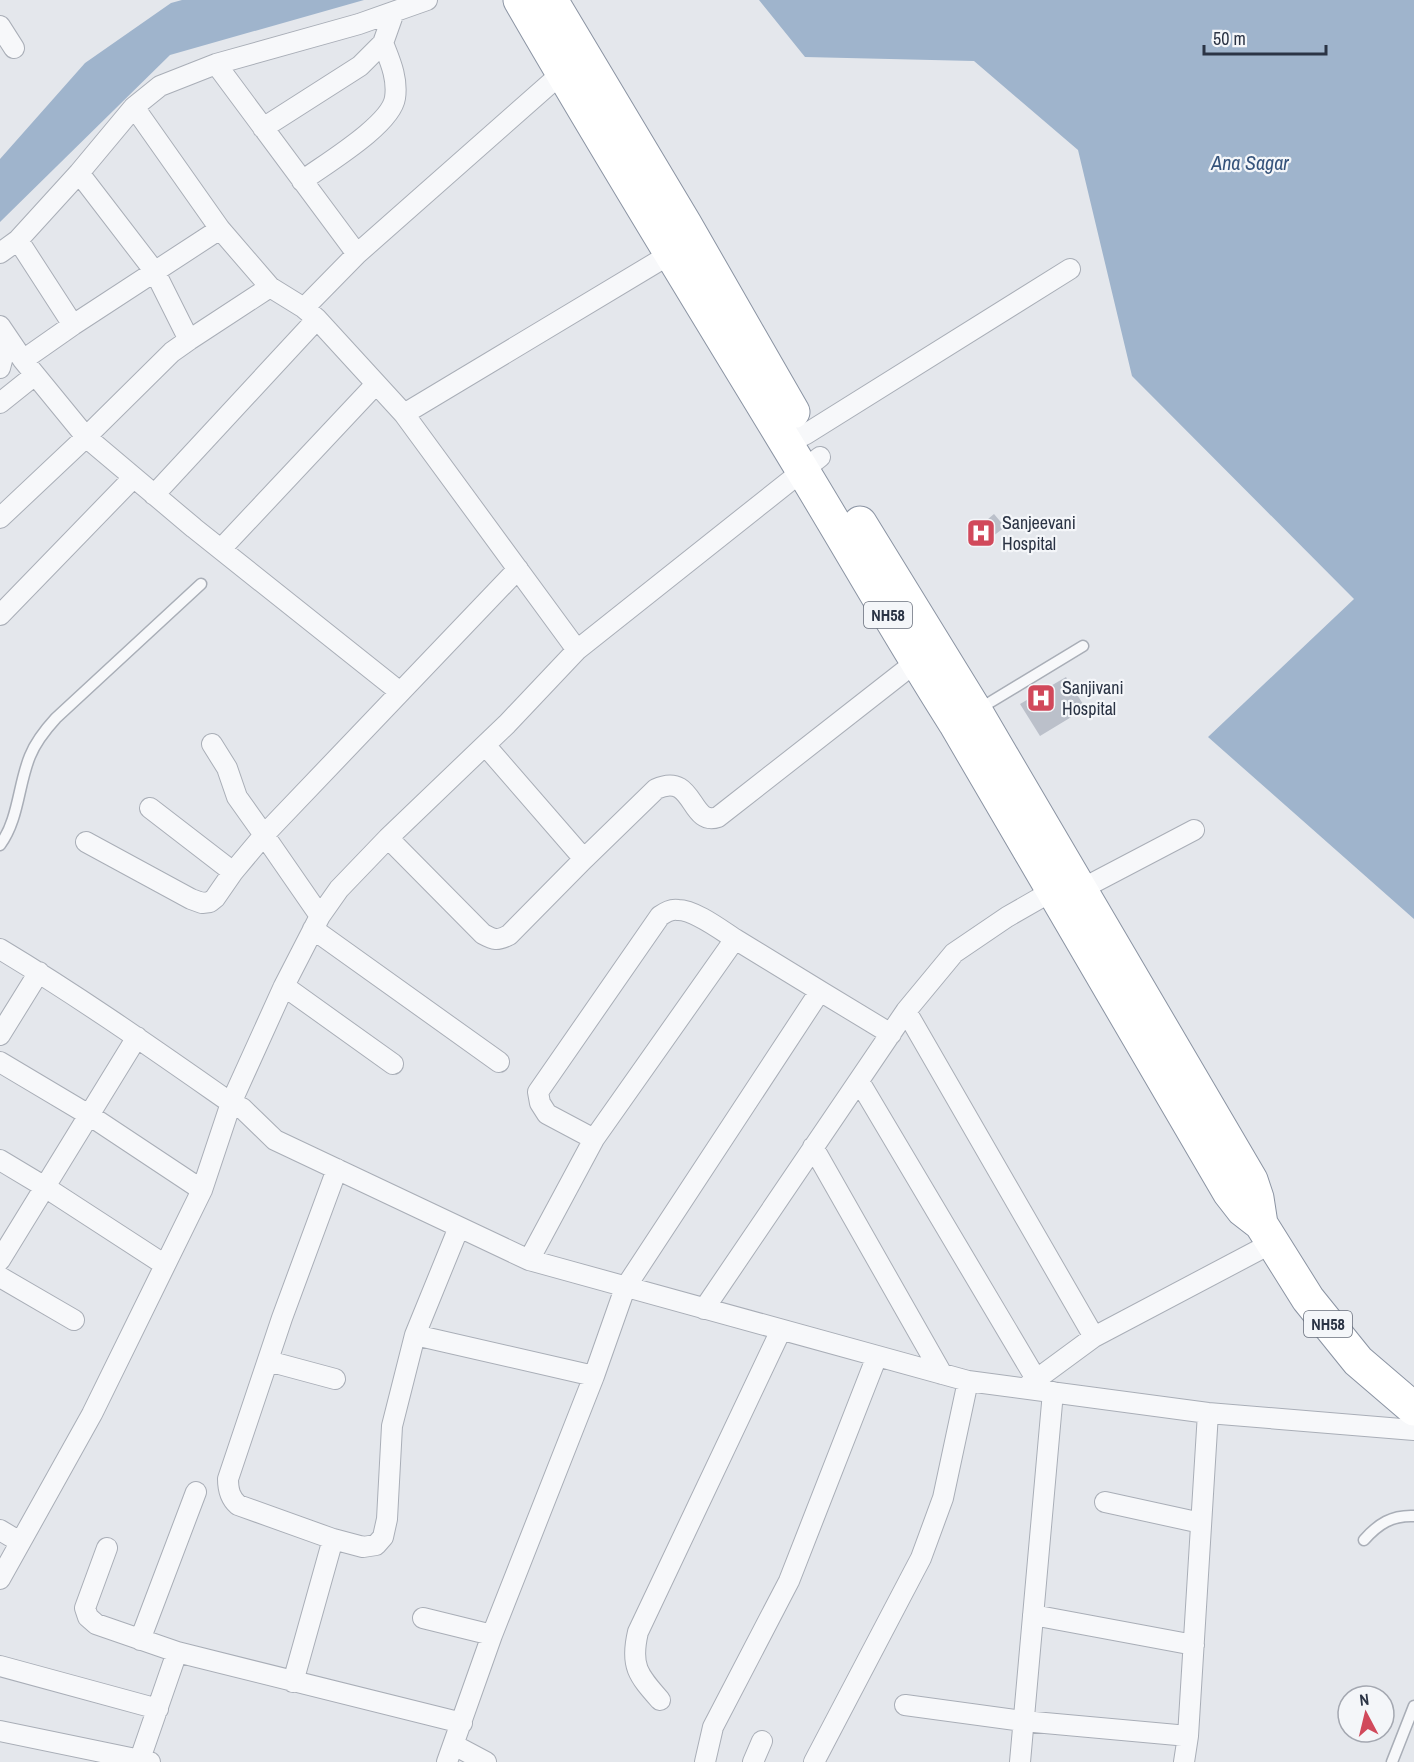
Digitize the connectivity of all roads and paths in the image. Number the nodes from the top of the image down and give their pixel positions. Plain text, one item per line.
1 (427, 0) edge
2 (520, 0) edge
3 (551, 0) edge
4 (394, 12) junction
5 (0, 26) edge
6 (383, 43) junction
7 (14, 48) dead end
8 (216, 64) junction
9 (562, 73) junction
10 (134, 107) junction
11 (263, 128) junction
12 (79, 173) junction
13 (302, 181) junction
14 (220, 229) junction
15 (18, 240) junction
16 (0, 253) edge
17 (672, 253) junction
18 (357, 254) junction
19 (1070, 269) dead end
20 (156, 272) junction
21 (270, 287) junction
22 (310, 314) junction
23 (73, 325) junction
24 (4, 332) edge
25 (189, 340) junction
26 (0, 368) edge
27 (29, 368) junction
28 (376, 384) junction
29 (0, 404) edge
30 (404, 414) junction
31 (86, 437) junction
32 (804, 451) junction
33 (133, 478) junction
34 (154, 495) junction
35 (0, 518) edge
36 (221, 549) junction
37 (518, 569) junction
38 (201, 584) dead end
39 (0, 615) edge
40 (1083, 646) dead end
41 (577, 650) junction
42 (916, 662) junction
43 (400, 692) junction
44 (965, 717) junction
45 (212, 744) dead end
46 (485, 746) junction
47 (150, 808) dead end
48 (1194, 830) dead end
49 (264, 835) junction
50 (388, 838) junction
51 (86, 842) dead end
52 (0, 846) edge
53 (584, 859) junction
54 (232, 872) junction
55 (1067, 890) junction
56 (316, 923) junction
57 (735, 939) junction
58 (0, 950) edge
59 (39, 972) junction
60 (284, 986) junction
61 (820, 991) junction
62 (906, 1011) junction
63 (891, 1034) junction
64 (0, 1035) edge
65 (137, 1037) junction
66 (0, 1062) edge
67 (499, 1062) dead end
68 (393, 1064) dead end
69 (859, 1081) junction
70 (231, 1103) junction
71 (89, 1115) junction
72 (594, 1139) junction
73 (813, 1148) junction
74 (0, 1160) edge
75 (337, 1169) junction
76 (45, 1187) junction
77 (202, 1190) junction
78 (459, 1227) junction
79 (1267, 1234) junction
80 (0, 1260) edge
81 (529, 1260) junction
82 (165, 1265) junction
83 (0, 1277) edge
84 (626, 1288) junction
85 (704, 1309) junction
86 (74, 1320) dead end
87 (781, 1330) junction
88 (415, 1335) junction
89 (1094, 1337) junction
90 (877, 1356) junction
91 (268, 1361) junction
92 (942, 1374) junction
93 (594, 1376) junction
94 (335, 1378) dead end
95 (968, 1381) junction
96 (1030, 1384) junction
97 (1053, 1392) junction
98 (1414, 1409) edge
99 (1208, 1413) junction
100 (1414, 1430) edge
101 (196, 1492) dead end
102 (1105, 1502) dead end
103 (1414, 1516) edge
104 (1201, 1523) junction
105 (0, 1530) edge
106 (333, 1539) junction
107 (1364, 1540) dead end
108 (20, 1542) junction
109 (107, 1548) dead end
110 (0, 1579) edge
111 (1033, 1615) junction
112 (423, 1618) dead end
113 (492, 1635) junction
114 (140, 1640) junction
115 (1194, 1645) junction
116 (177, 1652) junction
117 (0, 1666) edge
118 (293, 1682) junction
119 (660, 1700) dead end
120 (904, 1705) dead end
121 (1414, 1706) edge
122 (158, 1709) junction
123 (1023, 1721) junction
124 (462, 1723) junction
125 (0, 1731) edge
126 (1188, 1736) junction
127 (762, 1741) dead end
128 (450, 1754) edge
129 (145, 1761) edge
130 (486, 1762) edge
131 (705, 1762) edge
132 (753, 1762) edge
133 (814, 1762) edge
134 (1020, 1762) edge
135 (1184, 1762) edge
136 (1392, 1762) edge

1 - 4 street
2 - 9 highway, NH58
3 - 32 highway, NH58
4 - 6 street
4 - 8 street
5 - 7 street
6 - 11 street
6 - 13 street
8 - 10 street
8 - 11 street
9 - 17 highway, NH58
9 - 18 street
10 - 12 street
10 - 14 street
11 - 13 street
12 - 15 street
12 - 20 street
13 - 18 street
14 - 20 street
14 - 21 street
15 - 16 street
15 - 23 street
17 - 30 street
17 - 32 highway, NH58
18 - 22 street
19 - 32 street
20 - 23 street
20 - 25 street
21 - 22 street
21 - 25 street
22 - 28 street
22 - 34 street
23 - 27 street
24 - 26 street
24 - 27 street
25 - 31 street
27 - 29 street
27 - 31 street
28 - 30 street
28 - 36 street
30 - 37 street
31 - 33 street
31 - 35 street
32 - 41 street
32 - 42 highway, NH58
32 - 44 highway, NH58
33 - 34 street
33 - 39 street
34 - 36 street
36 - 43 street
37 - 41 street
37 - 43 street
38 - 52 lane
40 - 44 lane
41 - 46 street
42 - 44 highway, NH58
42 - 53 street
43 - 49 street
44 - 55 highway, NH58
45 - 49 street
46 - 50 street
46 - 53 street
47 - 54 street
48 - 55 street
49 - 54 street
49 - 56 street
50 - 53 street
50 - 56 street
51 - 54 street
55 - 62 street
55 - 79 highway, NH58
56 - 60 street
56 - 67 street
57 - 61 street
57 - 72 street
57 - 72 street
58 - 59 street
59 - 64 street
59 - 65 street
60 - 68 street
60 - 70 street
61 - 63 street
61 - 84 street
62 - 63 street
62 - 89 street
63 - 69 street
65 - 70 street
65 - 71 street
66 - 71 street
69 - 73 street
69 - 96 street
70 - 75 street
70 - 77 street
71 - 76 street
71 - 77 street
72 - 81 street
73 - 85 street
73 - 92 street
74 - 76 street
75 - 78 street
75 - 91 street
76 - 80 street
76 - 82 street
77 - 82 street
78 - 81 street
78 - 88 street
79 - 89 street
79 - 98 highway, NH58
81 - 84 street
82 - 108 street
83 - 86 street
84 - 85 street
84 - 93 street
85 - 87 street
87 - 90 street
87 - 119 street
88 - 93 street
88 - 106 street
89 - 96 street
90 - 92 street
90 - 131 street
91 - 94 street
91 - 106 street
92 - 95 street
93 - 113 street
95 - 96 street
95 - 133 street
96 - 97 street
97 - 99 street
97 - 111 street
99 - 100 street
99 - 104 street
101 - 114 street
102 - 104 street
103 - 107 lane
104 - 115 street
105 - 108 street
106 - 118 street
108 - 110 street
109 - 114 street
111 - 115 street
111 - 123 street
112 - 113 street
113 - 124 street
114 - 116 street
115 - 126 street
116 - 118 street
116 - 122 street
117 - 122 street
118 - 124 street
120 - 123 street
121 - 136 lane
122 - 129 street
123 - 126 street
123 - 134 street
124 - 128 street
125 - 129 street
126 - 135 street
127 - 132 street
128 - 130 street

